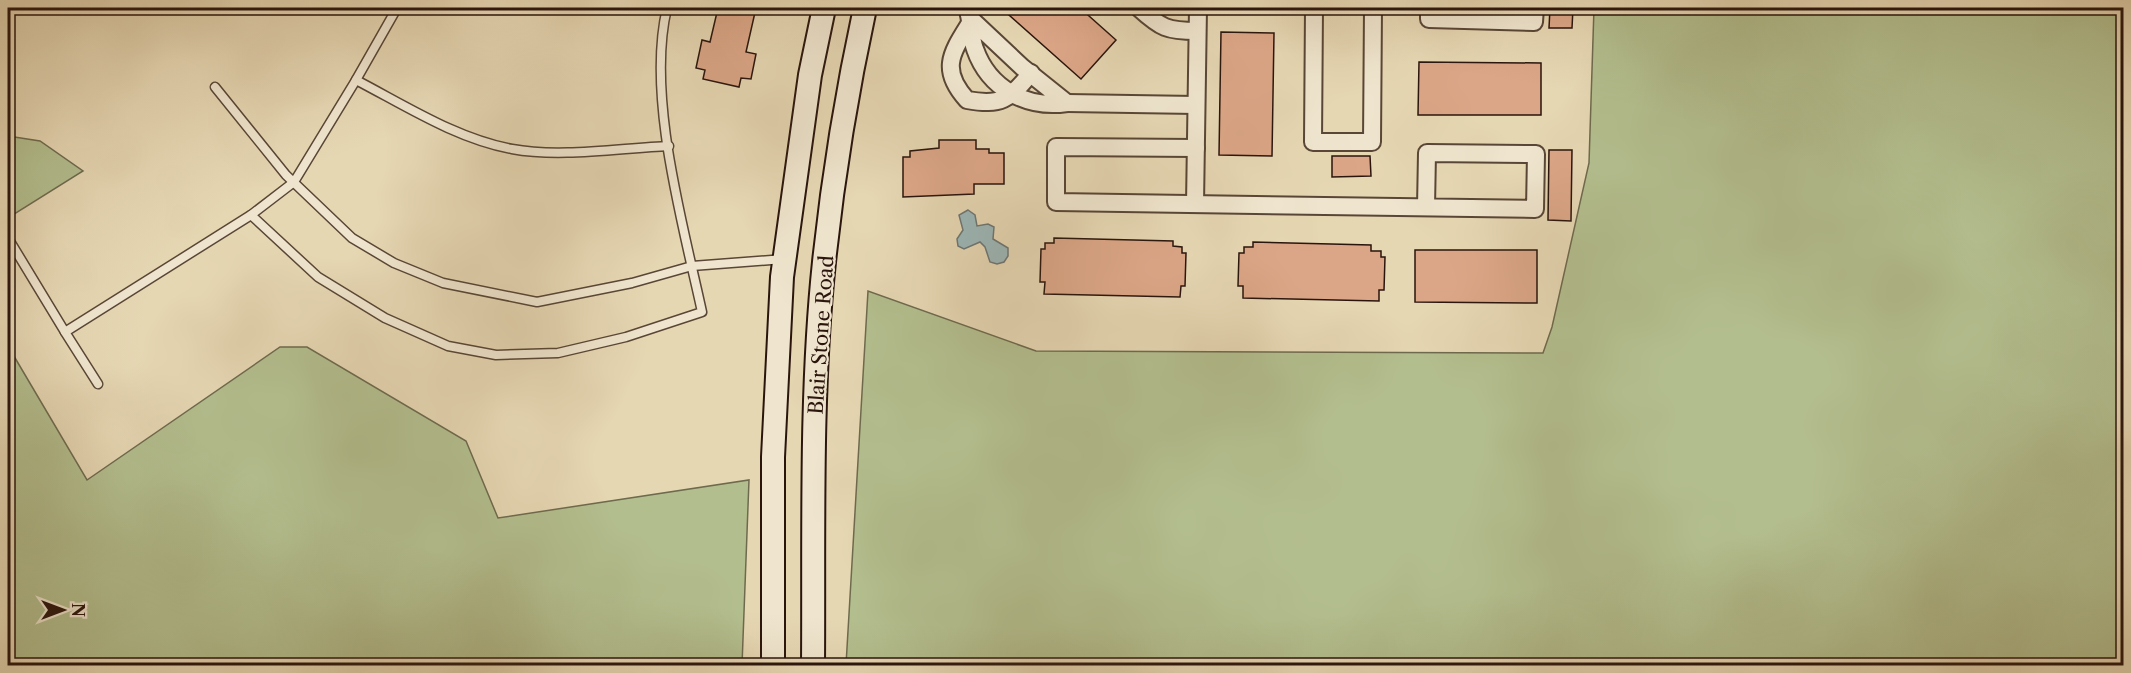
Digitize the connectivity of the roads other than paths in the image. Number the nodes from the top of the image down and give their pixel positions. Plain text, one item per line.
1 (397, 8) edge
2 (667, 8) edge
3 (824, 8) edge
4 (865, 8) edge
5 (1139, 8) edge
6 (1198, 8) edge
7 (1314, 8) edge
8 (1373, 8) edge
9 (1429, 8) edge
10 (1535, 8) edge
11 (970, 14) edge
12 (1197, 31) junction
13 (1031, 73) junction
14 (356, 80) junction
15 (215, 87) dead end
16 (1014, 94) junction
17 (1067, 103) junction
18 (1196, 105) junction
19 (669, 146) junction
20 (1196, 148) junction
21 (294, 182) junction
22 (1195, 204) junction
23 (1426, 207) junction
24 (251, 214) junction
25 (8, 238) edge
26 (784, 259) junction
27 (692, 266) junction
28 (65, 332) junction
29 (98, 384) dead end
30 (773, 666) edge
31 (813, 666) edge

1 - 14 lane
2 - 19 lane
3 - 26 main road, Blair Stone Road
4 - 31 main road, Blair Stone Road
5 - 12 street
6 - 12 street
7 - 8 street
9 - 10 street
11 - 13 street
11 - 16 street
11 - 16 street
12 - 18 street
13 - 16 street
13 - 17 street
14 - 19 lane
14 - 21 lane
15 - 21 lane
16 - 17 street
17 - 18 street
18 - 20 street
19 - 27 lane
20 - 22 street
20 - 22 street
21 - 24 lane
21 - 27 lane
22 - 23 street
23 - 23 street
24 - 27 lane
24 - 28 lane
25 - 28 lane
26 - 27 lane
26 - 30 main road, Blair Stone Road
28 - 29 lane

